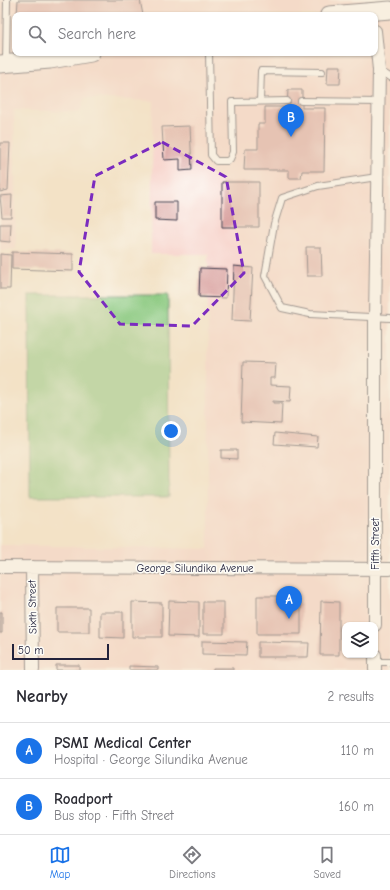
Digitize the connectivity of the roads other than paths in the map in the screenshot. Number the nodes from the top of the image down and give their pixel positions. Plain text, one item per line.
1 (7, 0) edge
2 (371, 9) edge
3 (390, 10) edge
4 (350, 12) edge
5 (378, 54) edge
6 (73, 56) edge
7 (209, 56) edge
8 (3, 64) edge
9 (380, 70) junction
10 (322, 72) dead end
11 (390, 77) edge
12 (260, 101) junction
13 (287, 101) dead end
14 (301, 101) dead end
15 (379, 102) junction
16 (377, 177) junction
17 (375, 318) junction
18 (390, 318) edge
19 (32, 567) junction
20 (0, 568) edge
21 (390, 568) edge
22 (375, 569) junction
23 (375, 622) edge
24 (375, 662) edge
25 (390, 662) edge
26 (33, 670) edge

1 - 8 lane
2 - 3 main road
2 - 4 main road
5 - 9 street, Fifth Street
6 - 8 main road
7 - 12 lane
9 - 11 lane
9 - 15 street, Fifth Street
10 - 12 lane
12 - 13 lane
14 - 15 lane
15 - 16 street, Fifth Street
16 - 17 street, Fifth Street
16 - 17 lane
17 - 18 lane
17 - 22 street, Fifth Street
19 - 20 street, George Silundika Avenue
19 - 22 street, George Silundika Avenue
19 - 26 street, Sixth Street
21 - 22 street, George Silundika Avenue
22 - 23 street, Fifth Street
24 - 25 lane

